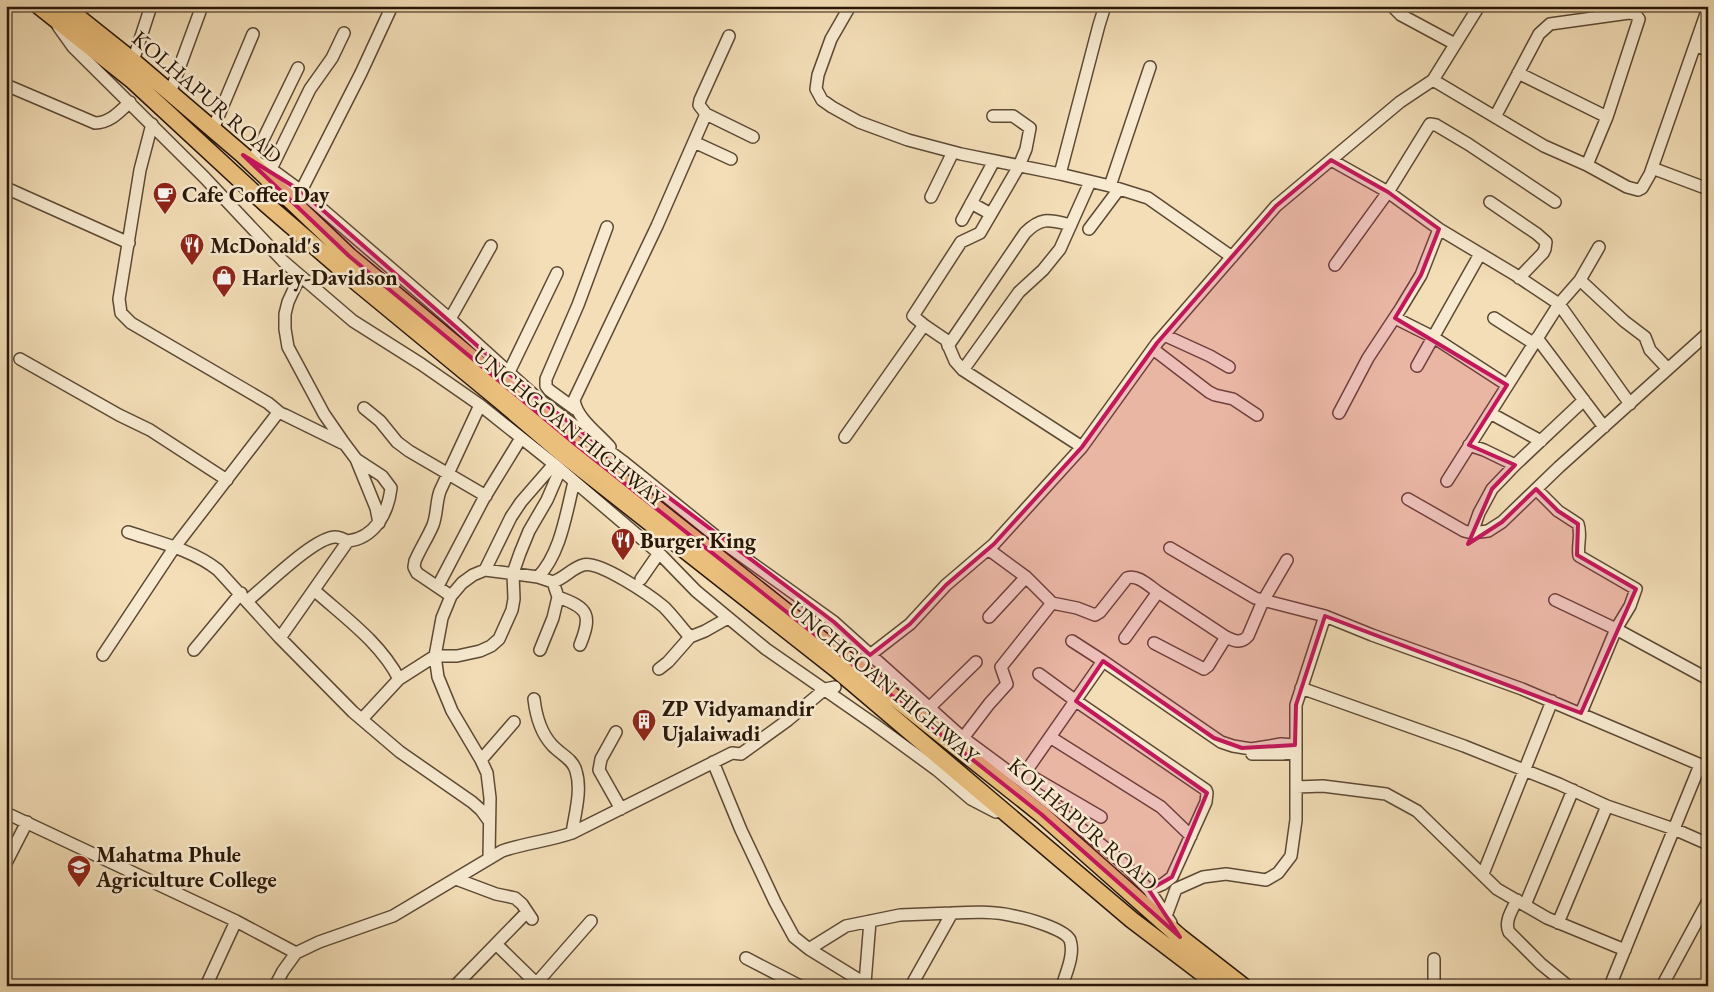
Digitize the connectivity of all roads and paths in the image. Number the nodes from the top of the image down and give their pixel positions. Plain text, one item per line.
1 (39, 6) edge
2 (151, 6) edge
3 (202, 6) edge
4 (392, 6) edge
5 (850, 6) edge
6 (1105, 6) edge
7 (1394, 6) edge
8 (1479, 6) edge
9 (1708, 8) edge
10 (65, 10) edge
11 (253, 34) dead end
12 (344, 34) dead end
13 (729, 36) dead end
14 (1455, 44) junction
15 (1695, 46) junction
16 (1708, 50) edge
17 (133, 60) junction
18 (1150, 67) dead end
19 (298, 68) dead end
20 (1518, 73) junction
21 (1433, 80) junction
22 (6, 84) edge
23 (170, 93) junction
24 (130, 102) junction
25 (706, 114) junction
26 (993, 116) dead end
27 (1495, 117) junction
28 (1607, 117) junction
29 (152, 124) junction
30 (213, 129) junction
31 (753, 137) dead end
32 (694, 142) junction
33 (953, 152) junction
34 (248, 158) junction
35 (731, 159) dead end
36 (1331, 160) junction
37 (994, 161) junction
38 (1587, 165) junction
39 (1019, 166) junction
40 (1652, 168) junction
41 (271, 169) junction
42 (1060, 174) junction
43 (1090, 182) junction
44 (6, 188) edge
45 (1114, 188) junction
46 (1708, 188) edge
47 (301, 191) junction
48 (1388, 192) junction
49 (931, 196) dead end
50 (1490, 202) dead end
51 (1555, 202) dead end
52 (971, 203) junction
53 (991, 214) junction
54 (962, 220) dead end
55 (1071, 225) junction
56 (607, 227) dead end
57 (1439, 229) junction
58 (1089, 230) dead end
59 (128, 243) junction
60 (491, 246) dead end
61 (1599, 247) dead end
62 (1480, 254) junction
63 (1232, 257) junction
64 (1335, 265) dead end
65 (557, 273) dead end
66 (300, 276) junction
67 (1519, 278) junction
68 (1580, 280) junction
69 (1559, 304) junction
70 (1395, 318) junction
71 (1494, 318) dead end
72 (450, 319) junction
73 (924, 324) junction
74 (1708, 333) edge
75 (1164, 335) junction
76 (1433, 337) junction
77 (1535, 341) junction
78 (948, 346) junction
79 (1153, 349) junction
80 (20, 359) dead end
81 (1417, 366) dead end
82 (1228, 367) dead end
83 (1668, 368) junction
84 (962, 370) junction
85 (509, 372) junction
86 (1507, 385) junction
87 (1584, 400) junction
88 (1630, 404) junction
89 (480, 405) junction
90 (364, 408) dead end
91 (575, 409) junction
92 (280, 413) junction
93 (1339, 413) dead end
94 (1490, 413) junction
95 (1258, 415) dead end
96 (1604, 427) junction
97 (845, 437) dead end
98 (521, 438) junction
99 (1541, 440) junction
100 (344, 443) junction
101 (1469, 445) junction
102 (1082, 447) junction
103 (356, 459) junction
104 (625, 463) junction
105 (1515, 465) junction
106 (557, 467) junction
107 (447, 474) junction
108 (227, 480) junction
109 (1447, 481) dead end
110 (574, 482) junction
111 (1536, 489) junction
112 (486, 496) junction
113 (1408, 499) dead end
114 (379, 523) junction
115 (128, 532) dead end
116 (1472, 533) junction
117 (348, 541) junction
118 (174, 548) junction
119 (1170, 548) dead end
120 (988, 549) junction
121 (659, 553) junction
122 (1287, 560) dead end
123 (485, 570) junction
124 (513, 573) junction
125 (538, 576) junction
126 (1026, 577) junction
127 (641, 579) dead end
128 (553, 582) junction
129 (438, 586) junction
130 (314, 590) junction
131 (1158, 592) junction
132 (451, 596) junction
133 (244, 597) junction
134 (558, 597) junction
135 (1555, 600) dead end
136 (1263, 601) junction
137 (1052, 603) junction
138 (1324, 616) junction
139 (728, 618) junction
140 (989, 618) dead end
141 (1616, 629) junction
142 (690, 636) junction
143 (1226, 636) junction
144 (280, 638) junction
145 (1125, 638) dead end
146 (1072, 640) dead end
147 (1154, 644) dead end
148 (580, 645) dead end
149 (194, 650) dead end
150 (540, 650) dead end
151 (103, 655) dead end
152 (870, 655) junction
153 (435, 656) junction
154 (1103, 661) junction
155 (976, 662) dead end
156 (860, 666) dead end
157 (659, 669) dead end
158 (1039, 674) dead end
159 (399, 679) junction
160 (1708, 679) edge
161 (830, 688) junction
162 (1301, 688) junction
163 (534, 699) dead end
164 (1076, 701) junction
165 (1552, 701) junction
166 (929, 708) junction
167 (1581, 713) junction
168 (362, 719) junction
169 (514, 722) dead end
170 (616, 732) dead end
171 (1050, 737) junction
172 (963, 738) junction
173 (1295, 749) junction
174 (481, 760) junction
175 (713, 762) junction
176 (1704, 766) edge
177 (1524, 770) junction
178 (1022, 776) junction
179 (1296, 787) junction
180 (1573, 790) junction
181 (1607, 806) junction
182 (621, 809) junction
183 (6, 813) edge
184 (1101, 817) dead end
185 (489, 821) junction
186 (27, 822) junction
187 (1016, 822) junction
188 (1674, 829) junction
189 (572, 832) junction
190 (1190, 836) junction
191 (1708, 844) edge
192 (490, 858) junction
193 (6, 863) edge
194 (1483, 874) junction
195 (456, 879) junction
196 (1176, 889) junction
197 (1151, 894) junction
198 (1708, 901) edge
199 (1521, 903) junction
200 (952, 913) junction
201 (1166, 916) junction
202 (236, 921) junction
203 (591, 921) dead end
204 (870, 921) junction
205 (1558, 923) junction
206 (1180, 938) junction
207 (496, 944) junction
208 (810, 950) junction
209 (1625, 950) junction
210 (296, 953) junction
211 (746, 958) dead end
212 (1434, 960) dead end
213 (867, 984) edge
214 (535, 985) edge
215 (206, 986) edge
216 (276, 986) edge
217 (455, 986) edge
218 (800, 986) edge
219 (911, 986) edge
220 (1062, 986) edge
221 (1219, 986) edge
222 (1244, 986) edge
223 (1434, 986) edge
224 (1568, 986) edge
225 (1610, 986) edge
226 (1662, 986) edge

1 - 10 highway, UNCHGOAN HIGHWAY
2 - 17 street
3 - 23 street
4 - 47 street
5 - 33 street
6 - 42 street
7 - 14 street
8 - 14 street
9 - 15 street
10 - 17 highway, KOLHAPUR ROAD
10 - 24 street
10 - 187 highway, UNCHGOAN HIGHWAY
11 - 30 street
12 - 41 street
13 - 25 street
14 - 21 street
15 - 16 street
15 - 40 street
17 - 23 highway, KOLHAPUR ROAD
18 - 45 street
19 - 34 street
20 - 27 street
20 - 28 street
20 - 28 street
21 - 27 street
21 - 36 street
22 - 24 street
23 - 30 highway, KOLHAPUR ROAD
24 - 29 street
25 - 31 street
25 - 32 street
26 - 39 street
27 - 38 street
28 - 38 street
29 - 59 street
29 - 66 street
30 - 34 highway, KOLHAPUR ROAD
32 - 35 street
32 - 91 street
33 - 37 street
33 - 49 street
34 - 41 street
34 - 206 highway, KOLHAPUR ROAD
36 - 48 street
36 - 63 street
37 - 39 street
37 - 52 street
38 - 40 street
39 - 42 street
39 - 53 street
40 - 46 street
41 - 47 street
42 - 43 street
43 - 45 street
43 - 55 street
44 - 59 street
45 - 58 street
45 - 63 street
47 - 72 street
48 - 51 street
48 - 57 street
48 - 64 street
50 - 67 street
52 - 53 street
52 - 54 street
53 - 73 street
55 - 78 street
55 - 84 street
56 - 91 street
57 - 62 street
57 - 70 street
59 - 92 street
60 - 72 street
61 - 68 street
62 - 67 street
62 - 76 street
63 - 75 street
65 - 85 street
66 - 89 street
66 - 100 street
67 - 69 street
68 - 69 street
68 - 83 street
69 - 77 street
69 - 88 street
70 - 76 street
70 - 93 street
71 - 77 street
72 - 85 street
73 - 78 street
73 - 97 street
74 - 83 street
75 - 79 street
75 - 82 street
76 - 81 street
76 - 86 street
77 - 86 street
77 - 87 street
78 - 84 street
79 - 95 street
79 - 102 street
80 - 108 street
83 - 88 street
84 - 102 street
85 - 104 street
86 - 94 street
87 - 96 street
87 - 99 street
88 - 96 street
89 - 98 street
89 - 107 street
90 - 107 street
91 - 104 street
92 - 100 street
92 - 108 street
94 - 99 street
94 - 101 street
96 - 111 street
98 - 106 street
98 - 112 street
99 - 105 street
100 - 103 street
101 - 105 street
101 - 109 street
102 - 120 street
103 - 114 street
103 - 114 street
104 - 152 street
105 - 116 street
106 - 110 street
106 - 123 street
106 - 124 street
107 - 112 street
107 - 129 street
108 - 118 street
110 - 121 street
110 - 125 street
111 - 116 street
111 - 141 street
112 - 129 street
113 - 116 street
114 - 117 street
115 - 118 street
117 - 130 street
117 - 133 street
118 - 133 street
118 - 151 street
119 - 136 street
120 - 126 street
120 - 152 street
121 - 127 street
121 - 139 street
122 - 136 street
123 - 124 street
123 - 132 street
124 - 125 street
124 - 153 street
125 - 128 street
126 - 137 street
126 - 140 street
128 - 134 street
128 - 142 street
129 - 132 street
130 - 144 street
130 - 159 street
131 - 137 street
131 - 143 street
131 - 145 street
132 - 153 street
133 - 144 street
133 - 149 street
134 - 148 street
134 - 150 street
135 - 141 street
136 - 138 street
136 - 143 street
137 - 172 street
138 - 162 street
138 - 165 street
139 - 142 street
139 - 161 street
141 - 160 street
141 - 167 street
142 - 157 street
143 - 147 street
144 - 168 street
146 - 154 street
152 - 156 street
152 - 166 street
153 - 159 street
153 - 174 street
154 - 164 street
154 - 173 street
155 - 166 street
158 - 164 street
159 - 168 street
161 - 175 street
161 - 187 street
162 - 173 street
162 - 177 street
163 - 189 street
164 - 171 street
164 - 190 street
165 - 167 street
165 - 177 street
166 - 172 street
167 - 176 street
168 - 185 street
169 - 174 street
170 - 182 street
171 - 178 street
171 - 190 street
172 - 178 street
173 - 179 street
174 - 185 street
175 - 182 street
175 - 208 street
176 - 188 street
177 - 180 street
177 - 194 street
178 - 184 street
178 - 197 street
179 - 194 street
179 - 196 street
180 - 181 street
180 - 199 street
181 - 188 street
181 - 205 street
182 - 189 street
183 - 186 street
185 - 192 street
186 - 193 street
186 - 202 street
187 - 221 highway, UNCHGOAN HIGHWAY
188 - 191 street
188 - 209 street
189 - 192 street
190 - 197 street
192 - 195 street
194 - 199 street
195 - 207 street
195 - 210 street
196 - 197 street
196 - 201 street
197 - 201 street
198 - 226 street
199 - 205 street
199 - 224 street
200 - 204 street
200 - 219 street
200 - 220 street
201 - 206 street
202 - 210 street
202 - 215 street
203 - 214 street
204 - 208 street
204 - 213 street
205 - 209 street
206 - 222 highway, KOLHAPUR ROAD
207 - 214 street
207 - 217 street
208 - 213 street
209 - 225 street
210 - 216 street
211 - 218 street
212 - 223 street

